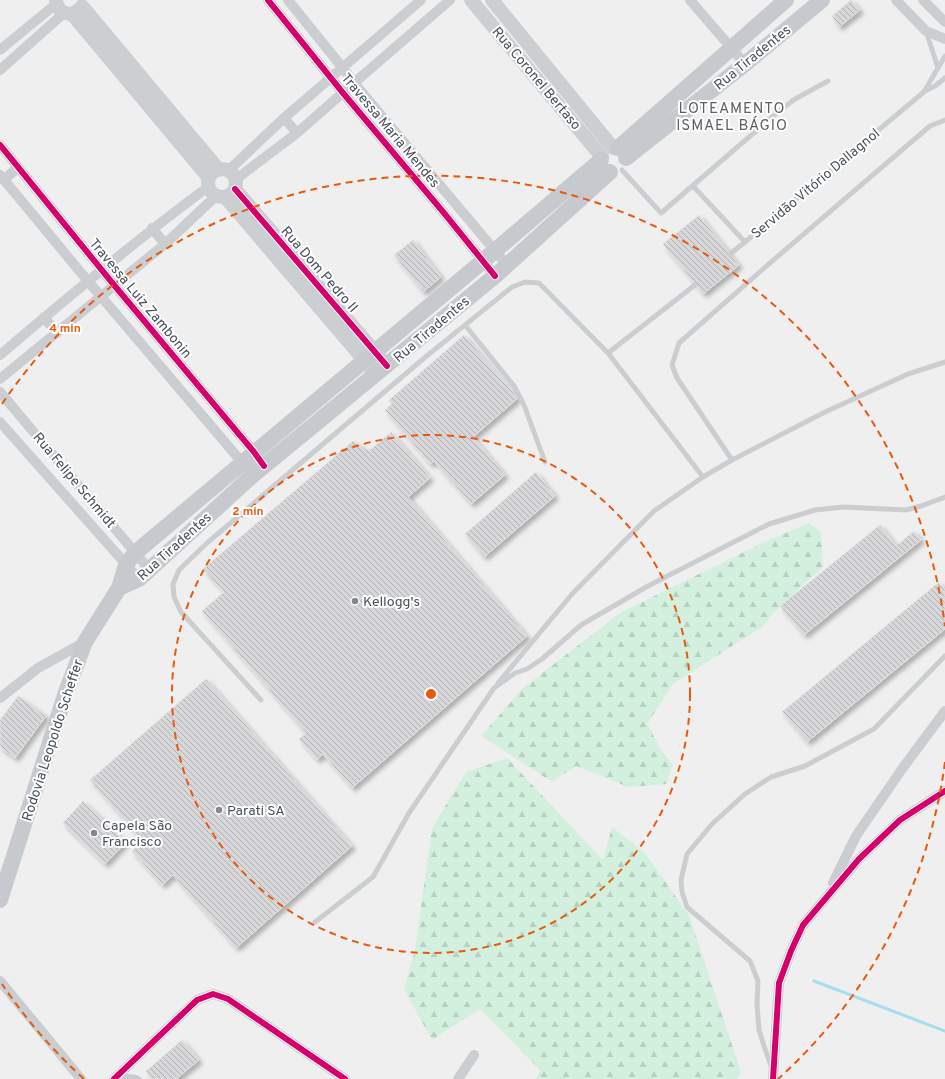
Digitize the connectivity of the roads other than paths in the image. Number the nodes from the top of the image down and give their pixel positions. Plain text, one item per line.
1 (268, 0) edge
2 (288, 0) edge
3 (421, 0) edge
4 (450, 0) edge
5 (471, 0) edge
6 (492, 0) edge
7 (690, 0) edge
8 (786, 0) edge
9 (822, 0) edge
10 (896, 0) edge
11 (923, 0) edge
12 (69, 6) edge
13 (945, 22) edge
14 (926, 31) junction
15 (945, 39) edge
16 (732, 49) junction
17 (0, 50) edge
18 (945, 56) edge
19 (544, 63) junction
20 (745, 64) junction
21 (342, 67) junction
22 (938, 68) junction
23 (0, 70) edge
24 (532, 73) junction
25 (332, 78) junction
26 (945, 78) edge
27 (828, 81) dead end
28 (354, 83) junction
29 (925, 91) junction
30 (343, 93) junction
31 (284, 118) junction
32 (945, 120) edge
33 (297, 133) junction
34 (0, 145) edge
35 (613, 159) junction
36 (18, 167) junction
37 (2, 178) edge
38 (222, 183) junction
39 (693, 186) junction
40 (454, 201) junction
41 (444, 213) junction
42 (152, 228) junction
43 (745, 242) junction
44 (165, 244) junction
45 (730, 254) dead end
46 (489, 255) junction
47 (507, 265) junction
48 (102, 270) junction
49 (495, 276) junction
50 (87, 280) junction
51 (695, 285) dead end
52 (114, 286) junction
53 (101, 296) junction
54 (44, 317) junction
55 (465, 326) junction
56 (57, 333) junction
57 (608, 353) junction
58 (0, 354) edge
59 (369, 356) junction
60 (945, 362) edge
61 (381, 370) junction
62 (0, 379) edge
63 (0, 392) edge
64 (205, 393) junction
65 (192, 403) junction
66 (0, 422) edge
67 (36, 434) junction
68 (22, 447) junction
69 (254, 452) junction
70 (732, 460) junction
71 (545, 462) dead end
72 (253, 468) junction
73 (703, 477) junction
74 (945, 497) edge
75 (131, 559) junction
76 (144, 574) junction
77 (119, 588) junction
78 (85, 642) junction
79 (945, 656) edge
80 (494, 688) junction
81 (0, 698) edge
82 (261, 700) dead end
83 (945, 711) edge
84 (945, 791) edge
85 (825, 898) junction
86 (0, 900) edge
87 (315, 922) dead end
88 (0, 981) edge
89 (474, 1055) dead end
90 (773, 1075) edge
91 (116, 1077) edge
92 (81, 1079) edge
93 (138, 1079) edge
94 (345, 1079) edge
95 (458, 1079) edge

1 - 25 street, Travessa Maria Mendes
2 - 21 street, Travessa Maria Mendes
3 - 21 street
4 - 28 street
5 - 24 street, Rua Coronel Bertaso
6 - 19 street, Rua Coronel Bertaso
7 - 16 street
8 - 16 main road, Rua Tiradentes
9 - 20 main road, Rua Tiradentes
10 - 14 street
11 - 13 street
12 - 17 street
12 - 23 street
12 - 38 street, Rua Dom Pedro II
14 - 15 street
14 - 22 lane
16 - 20 street
16 - 35 main road, Rua Tiradentes
18 - 22 lane
19 - 24 street
19 - 35 street, Rua Coronel Bertaso
20 - 35 main road, Rua Tiradentes
21 - 25 street
21 - 28 street, Travessa Maria Mendes
22 - 29 lane
24 - 35 street, Rua Coronel Bertaso
25 - 30 street, Travessa Maria Mendes
25 - 31 street
26 - 29 lane
27 - 39 lane
28 - 30 street
28 - 40 street, Travessa Maria Mendes
29 - 43 lane, Servidão Vitório Dallagnol
30 - 33 street
30 - 41 street, Travessa Maria Mendes
31 - 33 street
31 - 38 street
32 - 70 lane
33 - 38 street
34 - 36 street, Travessa Luiz Zambonin
35 - 39 lane, Rua Coronel Bertaso
35 - 46 main road, Rua Tiradentes
35 - 47 main road, Rua Tiradentes
36 - 37 street
36 - 48 street, Travessa Luiz Zambonin
37 - 50 street, Travessa Luiz Zambonin
38 - 42 street
38 - 44 street
38 - 59 street, Rua Dom Pedro II
39 - 43 lane, Servidão Vitório Dallagnol
40 - 41 street
40 - 46 street, Travessa Maria Mendes
41 - 46 street, Travessa Maria Mendes
42 - 44 street
42 - 48 street
43 - 45 lane
44 - 52 street
46 - 47 street, Travessa Maria Mendes
46 - 49 street, Travessa Maria Mendes
46 - 59 main road, Rua Tiradentes
47 - 49 main road, Rua Tiradentes
48 - 50 street
48 - 52 street, Travessa Luiz Zambonin
49 - 61 main road, Rua Tiradentes
50 - 53 street, Travessa Luiz Zambonin
50 - 54 street
51 - 57 lane
52 - 53 street
52 - 64 street, Travessa Luiz Zambonin
53 - 56 street
53 - 65 street, Travessa Luiz Zambonin
54 - 56 street
54 - 58 street
55 - 57 lane
55 - 71 lane
55 - 82 lane
56 - 62 street
57 - 73 lane
59 - 61 street, Rua Dom Pedro II
59 - 69 main road, Rua Tiradentes
60 - 70 lane
61 - 72 main road, Rua Tiradentes
63 - 67 street, Rua Felipe Schmidt
64 - 65 street
64 - 69 street, Travessa Luiz Zambonin
65 - 72 street, Travessa Luiz Zambonin
66 - 68 street, Rua Felipe Schmidt
67 - 68 street
67 - 75 street, Rua Felipe Schmidt
68 - 75 street, Rua Felipe Schmidt
69 - 72 main road, Rua Tiradentes
70 - 73 lane
72 - 75 main road, Rua Tiradentes
72 - 76 main road, Rua Tiradentes
73 - 80 lane
74 - 80 lane
75 - 76 street, Rua Felipe Schmidt
75 - 76 street, Rua Felipe Schmidt
75 - 77 main road, Rua Tiradentes
76 - 77 main road, Rua Tiradentes
77 - 78 main road, Rodovia Leopoldo Scheffer
78 - 81 street
78 - 86 main road, Rodovia Leopoldo Scheffer
79 - 90 lane
80 - 87 lane
83 - 85 street
84 - 85 street
85 - 90 street
88 - 92 street
89 - 95 street
91 - 93 lane
91 - 94 street

